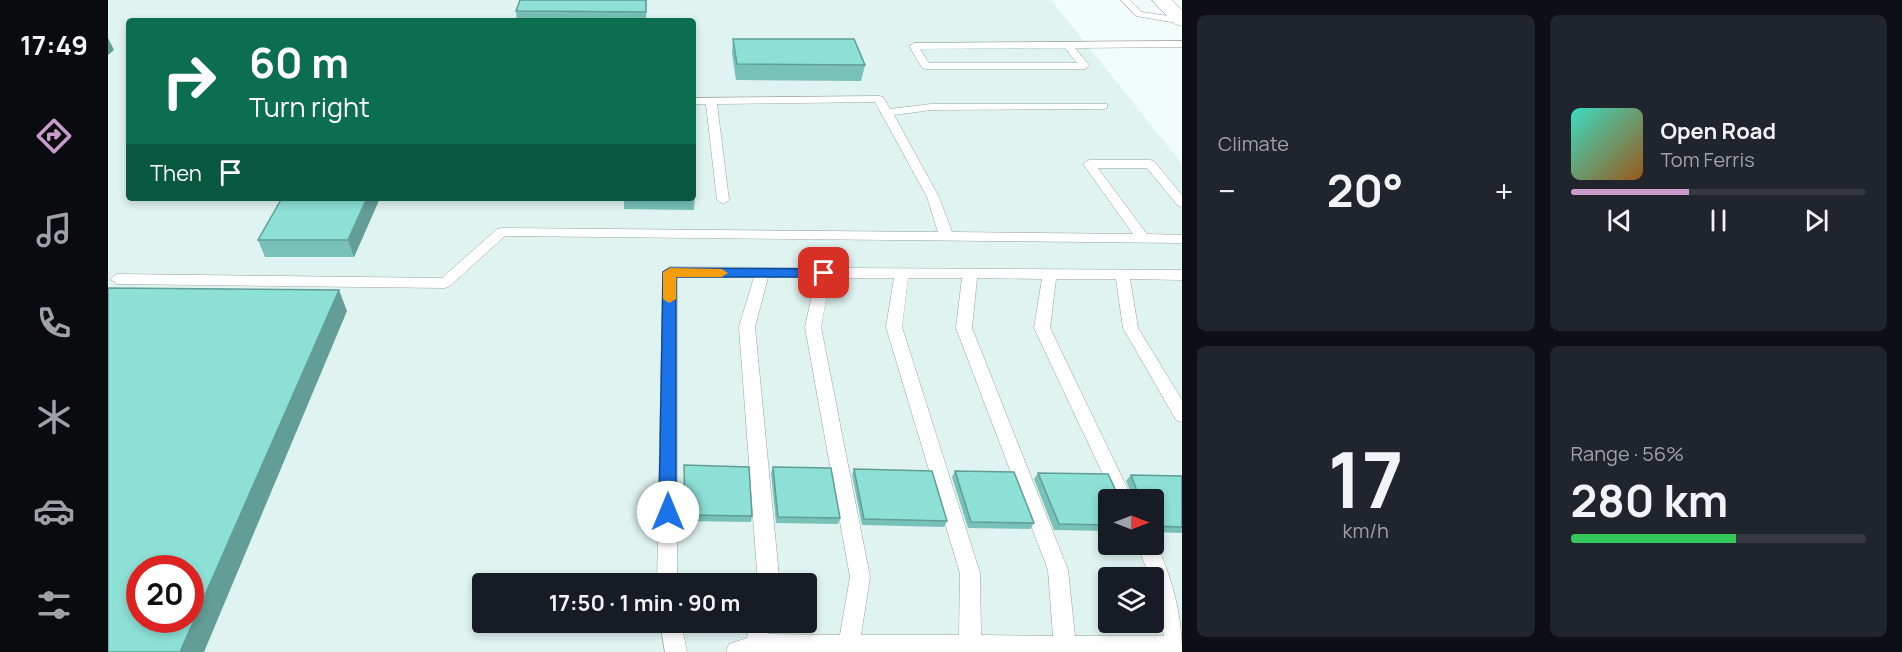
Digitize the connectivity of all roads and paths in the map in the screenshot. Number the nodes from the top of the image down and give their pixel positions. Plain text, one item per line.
1 (1125, 0) edge
2 (1161, 0) edge
3 (1182, 21) edge
4 (1182, 44) edge
5 (1069, 46) junction
6 (711, 100) junction
7 (696, 101) edge
8 (1103, 106) dead end
9 (888, 112) junction
10 (723, 200) dead end
11 (1182, 204) edge
12 (947, 238) junction
13 (1143, 239) junction
14 (1182, 240) edge
15 (762, 273) junction
16 (824, 273) junction
17 (902, 274) junction
18 (970, 274) junction
19 (1050, 275) junction
20 (1122, 275) junction
21 (1182, 275) edge
22 (117, 279) dead end
23 (1182, 414) edge
24 (1119, 489) edge
25 (1151, 555) edge
26 (668, 573) edge
27 (770, 573) edge
28 (672, 633) edge
29 (754, 633) edge
30 (849, 646) junction
31 (969, 646) junction
32 (1065, 647) junction
33 (1180, 647) edge
34 (746, 648) edge
35 (676, 652) edge

1 - 3 lane
2 - 3 street
4 - 5 lane
5 - 5 lane
6 - 7 lane
6 - 9 lane
6 - 10 lane
8 - 9 lane
9 - 12 lane
11 - 13 lane
12 - 13 lane
12 - 22 lane
13 - 14 lane
15 - 16 lane
15 - 26 lane
15 - 27 lane
16 - 17 lane
16 - 30 lane
17 - 18 lane
17 - 31 lane
18 - 19 lane
18 - 32 lane
19 - 20 lane
19 - 24 lane
20 - 21 lane
20 - 23 lane
25 - 33 lane
28 - 35 lane
29 - 34 lane
30 - 31 lane
30 - 34 lane
31 - 32 lane
32 - 33 lane

